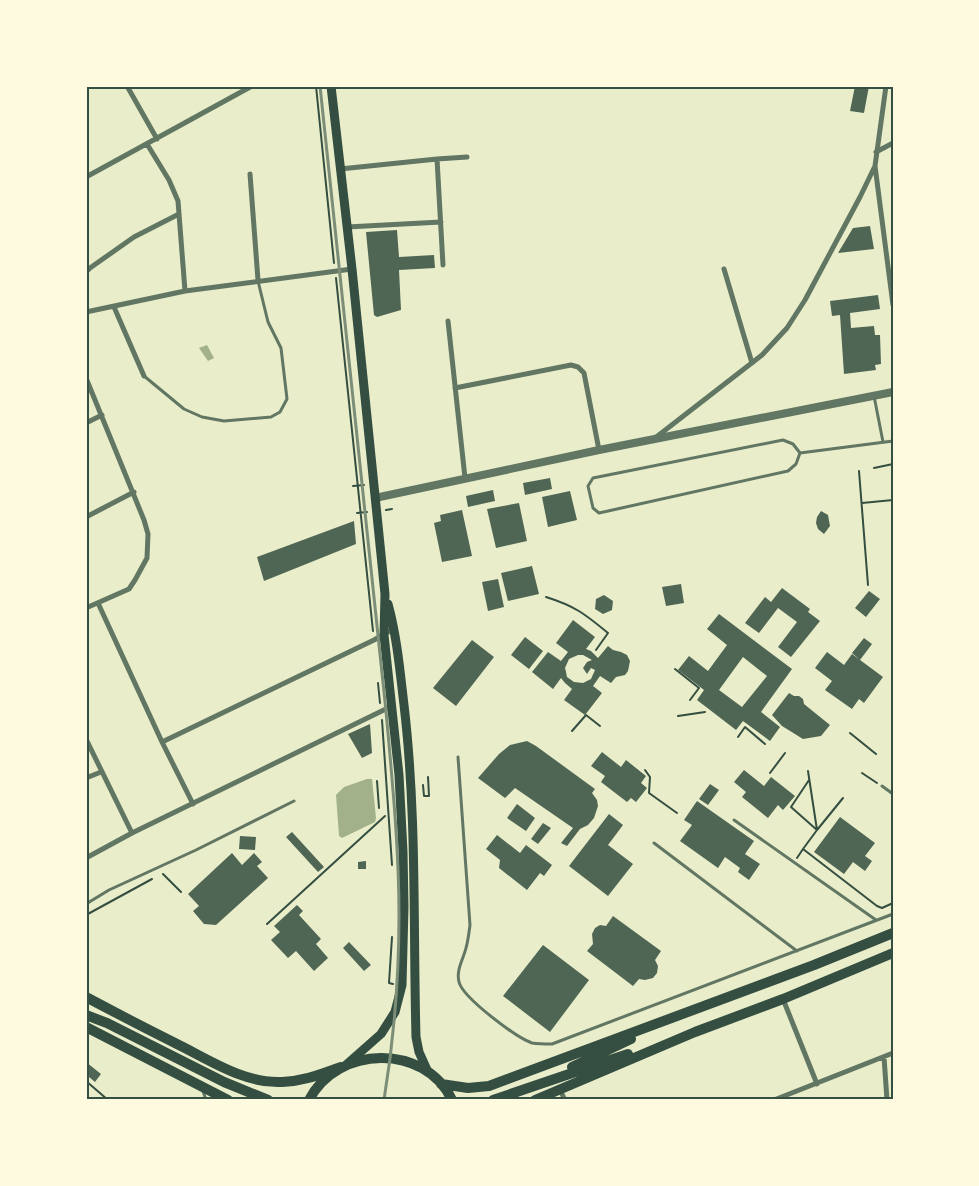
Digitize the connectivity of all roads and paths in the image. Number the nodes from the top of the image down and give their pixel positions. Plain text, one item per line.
1 (127, 86) edge
2 (252, 86) edge
3 (316, 86) edge
4 (330, 86) edge
5 (886, 86) edge
6 (157, 139) junction
7 (893, 143) edge
8 (147, 144) junction
9 (876, 152) junction
10 (467, 157) dead end
11 (437, 159) junction
12 (875, 166) junction
13 (340, 169) junction
14 (250, 174) dead end
15 (86, 176) edge
16 (179, 214) junction
17 (441, 222) junction
18 (347, 228) junction
19 (890, 264) edge
20 (443, 265) dead end
21 (352, 269) junction
22 (724, 269) dead end
23 (335, 270) junction
24 (86, 272) edge
25 (258, 280) junction
26 (184, 291) junction
27 (893, 306) edge
28 (114, 307) junction
29 (86, 312) edge
30 (448, 321) dead end
31 (752, 363) junction
32 (144, 376) joint
33 (86, 378) edge
34 (455, 388) junction
35 (893, 392) edge
36 (874, 396) junction
37 (102, 415) junction
38 (86, 423) edge
39 (654, 439) junction
40 (893, 441) edge
41 (883, 442) junction
42 (599, 450) junction
43 (800, 453) junction
44 (893, 464) edge
45 (874, 468) dead end
46 (859, 471) dead end
47 (464, 478) junction
48 (134, 492) junction
49 (375, 498) junction
50 (893, 500) edge
51 (862, 503) junction
52 (86, 517) edge
53 (868, 585) dead end
54 (385, 594) junction
55 (546, 597) dead end
56 (98, 603) junction
57 (86, 608) edge
58 (395, 628) junction
59 (384, 635) junction
60 (374, 640) junction
61 (596, 650) dead end
62 (675, 670) dead end
63 (378, 677) dead end
64 (690, 700) dead end
65 (392, 706) junction
66 (705, 712) dead end
67 (381, 713) junction
68 (678, 716) dead end
69 (600, 726) dead end
70 (572, 731) dead end
71 (850, 733) dead end
72 (738, 737) dead end
73 (86, 739) edge
74 (162, 742) junction
75 (765, 744) dead end
76 (785, 753) dead end
77 (876, 754) dead end
78 (458, 758) dead end
79 (645, 770) dead end
80 (808, 771) dead end
81 (101, 772) junction
82 (770, 773) dead end
83 (862, 773) dead end
84 (86, 778) edge
85 (428, 778) dead end
86 (809, 780) junction
87 (377, 781) dead end
88 (423, 786) dead end
89 (882, 786) joint
90 (893, 794) edge
91 (843, 798) dead end
92 (294, 801) dead end
93 (194, 804) junction
94 (379, 808) dead end
95 (677, 813) dead end
96 (385, 816) dead end
97 (734, 820) dead end
98 (817, 830) junction
99 (132, 833) junction
100 (654, 843) dead end
101 (86, 858) edge
102 (392, 871) dead end
103 (162, 873) dead end
104 (154, 878) dead end
105 (181, 892) dead end
106 (893, 903) edge
107 (86, 904) edge
108 (893, 914) edge
109 (86, 915) edge
110 (877, 920) junction
111 (267, 924) dead end
112 (893, 933) edge
113 (392, 934) dead end
114 (796, 951) junction
115 (893, 953) edge
116 (389, 983) dead end
117 (86, 997) edge
118 (783, 999) junction
119 (86, 1008) edge
120 (682, 1015) junction
121 (86, 1016) edge
122 (108, 1023) junction
123 (86, 1027) edge
124 (695, 1032) junction
125 (893, 1053) edge
126 (884, 1057) junction
127 (344, 1066) junction
128 (428, 1072) junction
129 (86, 1081) edge
130 (198, 1084) junction
131 (441, 1084) junction
132 (817, 1084) junction
133 (533, 1085) junction
134 (560, 1090) junction
135 (108, 1100) edge
136 (206, 1100) edge
137 (228, 1100) edge
138 (268, 1100) edge
139 (309, 1100) edge
140 (452, 1100) edge
141 (494, 1100) edge
142 (535, 1100) edge
143 (565, 1100) edge
144 (774, 1100) edge
145 (887, 1100) edge

1 - 6 street
2 - 6 street
3 - 23 path
4 - 13 main road
5 - 9 street
6 - 8 street
7 - 9 street
8 - 15 street
8 - 16 street
9 - 12 street
10 - 11 street
11 - 13 street
11 - 17 street
12 - 19 street
12 - 31 street
13 - 18 main road
14 - 25 street
16 - 24 street
16 - 26 street
17 - 18 street
17 - 20 street
18 - 21 main road
19 - 27 street
21 - 23 street
21 - 49 main road
22 - 31 street
23 - 25 street
23 - 60 path
25 - 26 street
25 - 32 lane
26 - 28 street
28 - 29 street
28 - 32 street
30 - 34 street
31 - 39 street
33 - 37 street
34 - 42 street
34 - 47 street
35 - 36 street
36 - 39 street
36 - 41 lane
37 - 38 street
37 - 48 street
39 - 42 street
40 - 41 lane
41 - 43 lane
42 - 47 street
43 - 43 lane
44 - 45 path
46 - 51 path
47 - 49 street
48 - 52 street
48 - 56 street
49 - 54 main road
50 - 51 path
51 - 53 path
54 - 58 main road
54 - 59 main road
55 - 61 path
56 - 57 street
56 - 74 street
58 - 59 street
58 - 128 main road
59 - 60 street
59 - 65 main road
60 - 74 street
62 - 64 path
63 - 67 path
65 - 67 street
65 - 127 main road
66 - 68 path
67 - 93 street
67 - 102 path
69 - 70 path
71 - 77 path
72 - 75 path
73 - 81 street
74 - 93 street
76 - 82 path
78 - 114 lane
79 - 95 path
80 - 86 path
81 - 84 street
81 - 99 street
83 - 89 path
85 - 88 path
86 - 98 path
86 - 98 path
87 - 94 path
89 - 90 lane
91 - 98 path
92 - 107 lane
93 - 99 street
96 - 111 path
97 - 110 lane
98 - 106 path
99 - 101 street
100 - 114 lane
103 - 105 path
104 - 109 path
108 - 110 lane
110 - 114 lane
112 - 120 highway
113 - 116 path
115 - 118 highway
117 - 127 highway
118 - 124 highway
118 - 132 street
119 - 122 highway
120 - 131 highway
120 - 133 highway
121 - 122 highway
122 - 138 highway
123 - 130 highway
124 - 133 highway
124 - 134 highway
125 - 126 street
126 - 132 street
126 - 145 street
127 - 128 highway
127 - 139 highway
128 - 131 highway
129 - 135 path
130 - 136 lane
130 - 137 highway
131 - 140 highway
132 - 144 street
133 - 141 highway
134 - 142 highway
134 - 143 street

